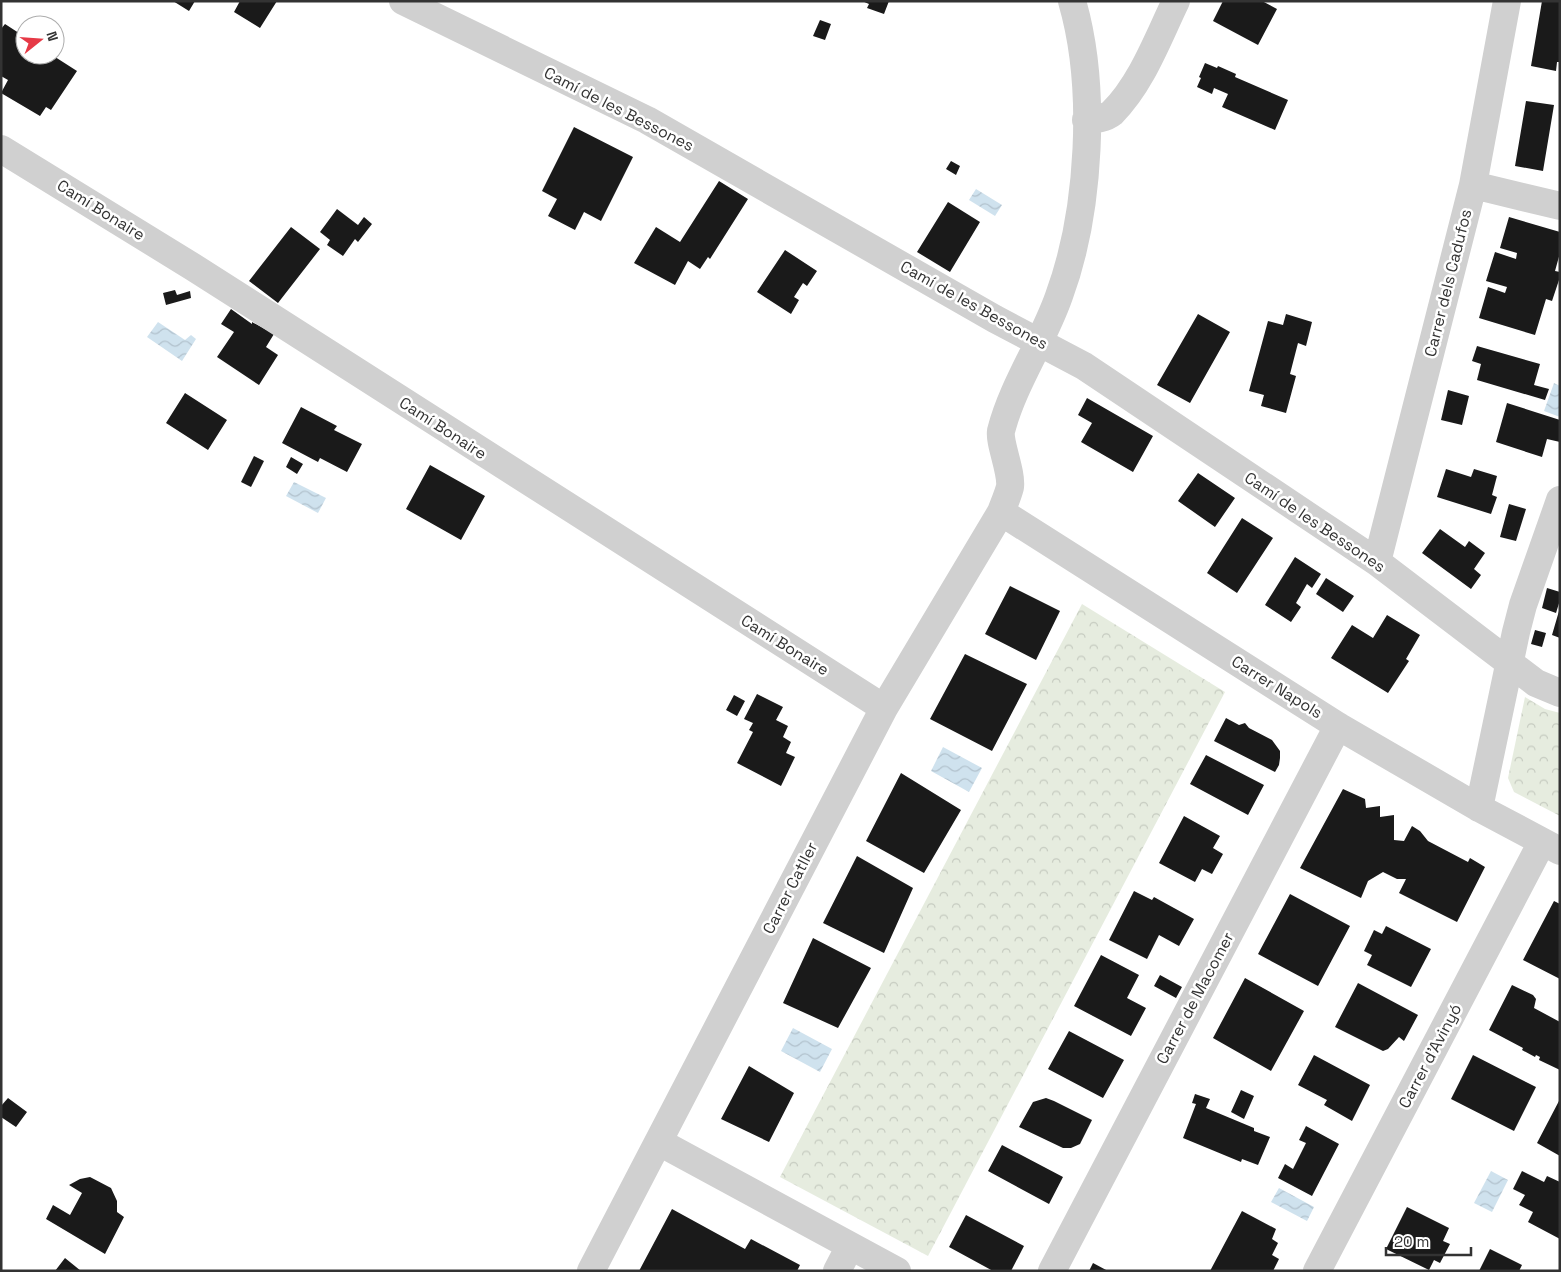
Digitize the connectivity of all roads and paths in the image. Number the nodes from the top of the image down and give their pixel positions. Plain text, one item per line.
1 (403, 1) edge
2 (1072, 1) edge
3 (1176, 1) edge
4 (1507, 1) edge
5 (1086, 120) junction
6 (1, 149) edge
7 (1473, 185) junction
8 (1560, 206) edge
9 (1040, 342) junction
10 (1560, 500) edge
11 (1001, 512) junction
12 (1377, 562) junction
13 (1510, 665) junction
14 (1560, 693) edge
15 (884, 708) junction
16 (1338, 726) junction
17 (1479, 808) junction
18 (1551, 847) edge
19 (659, 1142) junction
20 (850, 1246) junction
21 (591, 1271) edge
22 (837, 1271) edge
23 (897, 1271) edge
24 (1052, 1271) edge
25 (1317, 1271) edge

1 - 9 street, Camí de les Bessones
2 - 5 street, Carrer Catller
3 - 5 street
4 - 7 street, Carrer dels Cadufos
5 - 9 street, Carrer Catller
6 - 15 street, Camí Bonaire
7 - 8 street
7 - 12 street, Carrer dels Cadufos
9 - 11 street, Carrer Catller
9 - 12 street, Camí de les Bessones
10 - 13 street
11 - 15 street, Carrer Catller
11 - 16 street, Carrer Napols
12 - 13 street, Camí de les Bessones
13 - 14 street, Camí de les Bessones
13 - 17 street
15 - 19 street, Carrer Catller
16 - 17 street, Carrer Napols
16 - 24 street, Carrer de Macomer
17 - 18 street, Carrer Napols
18 - 25 street, Carrer d’Avinyó
19 - 20 street
19 - 21 street, Carrer Catller
20 - 22 street
20 - 23 street

